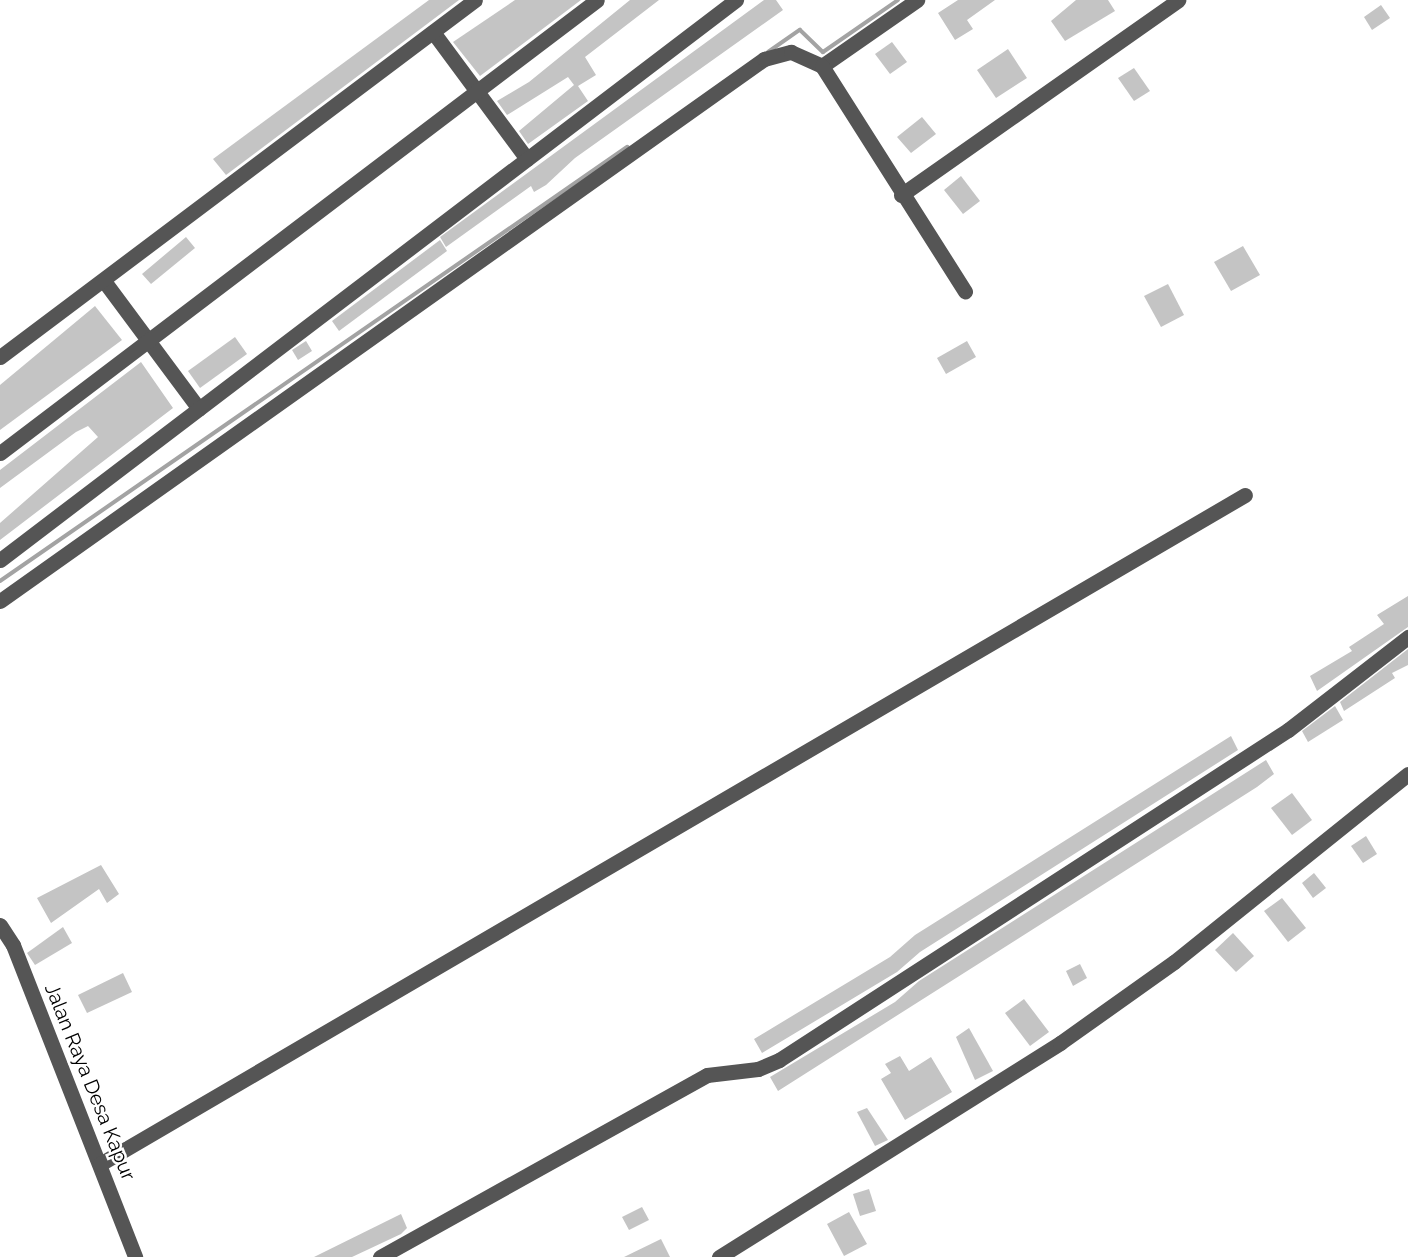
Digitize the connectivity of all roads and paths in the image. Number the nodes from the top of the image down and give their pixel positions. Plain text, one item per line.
1 (475, 0) edge
2 (597, 0) edge
3 (736, 0) edge
4 (916, 0) edge
5 (1178, 0) edge
6 (433, 32) junction
7 (822, 66) junction
8 (475, 90) junction
9 (526, 159) junction
10 (901, 195) junction
11 (104, 281) junction
12 (964, 291) dead end
13 (148, 341) junction
14 (0, 357) edge
15 (199, 409) junction
16 (0, 453) edge
17 (1245, 495) dead end
18 (0, 560) edge
19 (0, 601) edge
20 (1408, 637) edge
21 (1408, 774) edge
22 (0, 925) edge
23 (100, 1164) junction
24 (135, 1257) edge
25 (380, 1257) edge
26 (719, 1257) edge

1 - 6 street
2 - 8 street
3 - 9 street
4 - 7 street
5 - 10 street
6 - 8 street
6 - 11 street
7 - 10 street
7 - 19 street
8 - 9 street
8 - 13 street
9 - 15 street
10 - 12 street
11 - 13 street
11 - 14 street
13 - 15 street
13 - 16 street
15 - 18 street
17 - 23 street
20 - 25 street
21 - 26 street
22 - 23 street, Jalan Raya Desa Kapur
23 - 24 street, Jalan Raya Desa Kapur

